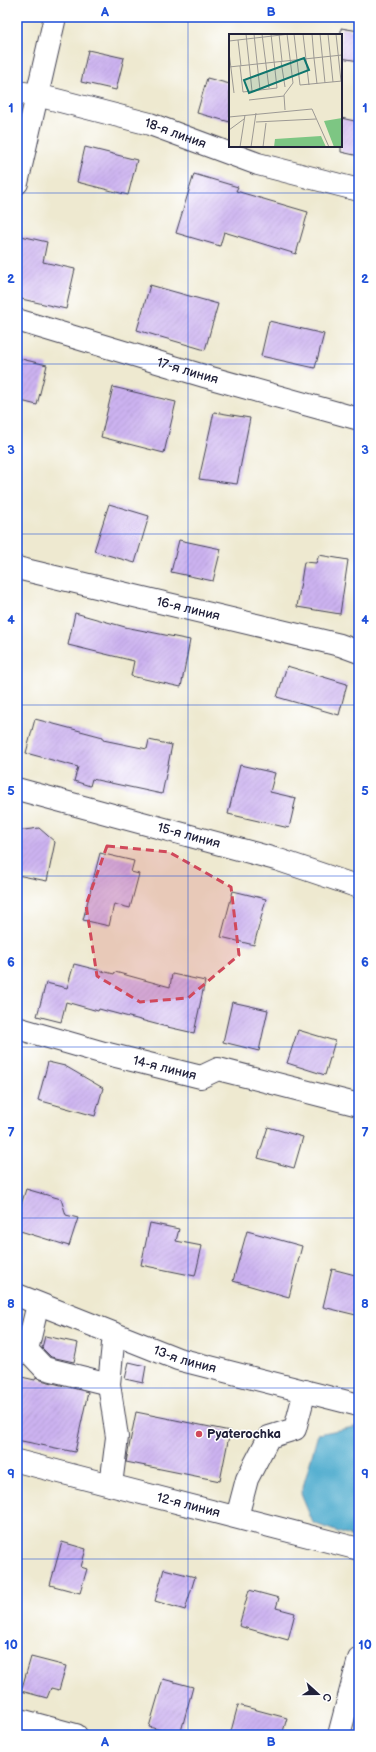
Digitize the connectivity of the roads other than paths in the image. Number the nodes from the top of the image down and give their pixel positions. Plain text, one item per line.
1 (55, 17) edge
2 (27, 94) edge
3 (17, 183) edge
4 (359, 190) edge
5 (17, 320) edge
6 (359, 419) edge
7 (17, 568) edge
8 (359, 652) edge
9 (17, 789) edge
10 (359, 887) edge
11 (17, 1028) edge
12 (359, 1104) edge
13 (17, 1295) edge
14 (38, 1304) junction
15 (114, 1334) junction
16 (22, 1353) edge
17 (109, 1384) junction
18 (305, 1391) junction
19 (359, 1405) edge
20 (17, 1461) edge
21 (111, 1485) junction
22 (237, 1517) junction
23 (359, 1548) edge
24 (359, 1659) edge
25 (17, 1718) edge
26 (76, 1735) edge
27 (339, 1735) edge

1 - 2 street
2 - 3 street
2 - 4 street, 18-я линия
5 - 6 street, 17-я линия
7 - 8 street, 16-я линия
9 - 10 street, 15-я линия
11 - 12 street, 14-я линия
13 - 14 street, 13-я линия
14 - 15 street, 13-я линия
14 - 16 street
15 - 17 street
15 - 18 street, 13-я линия
16 - 17 street
17 - 21 street
18 - 19 street, 13-я линия
18 - 22 street
20 - 21 street, 12-я линия
21 - 22 street, 12-я линия
22 - 23 street, 12-я линия
24 - 27 street
25 - 26 street

